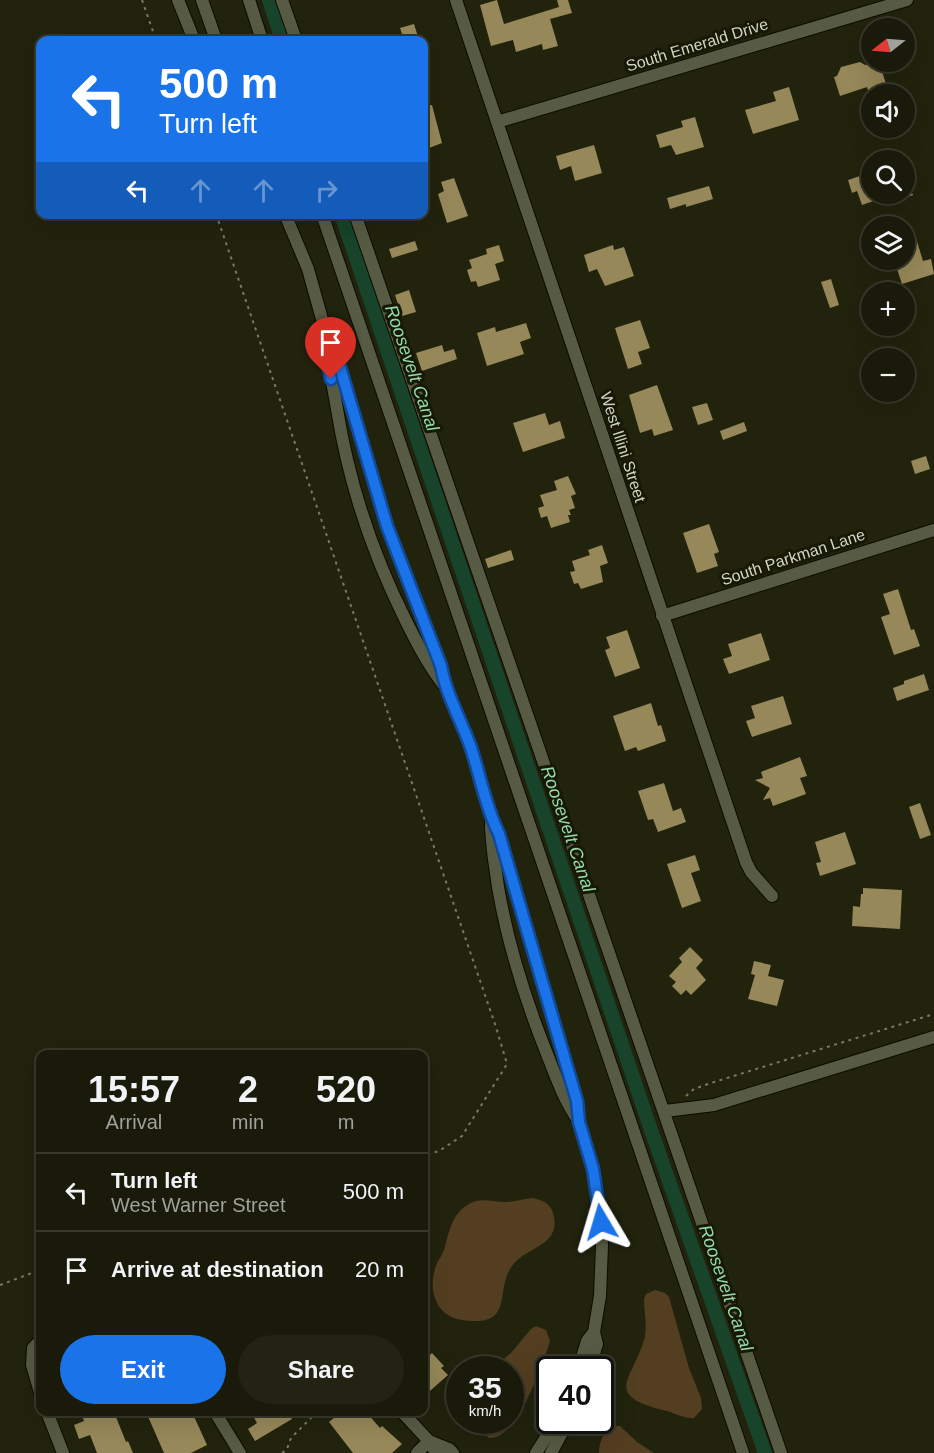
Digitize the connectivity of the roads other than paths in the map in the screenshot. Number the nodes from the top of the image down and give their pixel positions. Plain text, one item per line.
1 (178, 0) edge
2 (202, 0) edge
3 (249, 0) edge
4 (282, 0) edge
5 (456, 0) edge
6 (907, 0) edge
7 (192, 36) edge
8 (215, 36) edge
9 (261, 36) edge
10 (295, 36) edge
11 (497, 122) junction
12 (287, 219) edge
13 (324, 219) edge
14 (357, 219) edge
15 (327, 337) junction
16 (934, 530) edge
17 (662, 616) junction
18 (445, 686) junction
19 (491, 819) junction
20 (772, 896) dead end
21 (934, 1037) edge
22 (664, 1112) junction
23 (579, 1122) junction
24 (594, 1332) junction
25 (36, 1348) edge
26 (582, 1356) edge
27 (593, 1356) edge
28 (36, 1378) edge
29 (48, 1416) edge
30 (217, 1416) edge
31 (406, 1416) edge
32 (548, 1434) edge
33 (561, 1434) edge
34 (429, 1441) junction
35 (63, 1453) edge
36 (240, 1453) edge
37 (417, 1453) edge
38 (436, 1453) edge
39 (453, 1453) edge
40 (536, 1453) edge
41 (551, 1453) edge
42 (743, 1453) edge
43 (781, 1453) edge

1 - 7 street
2 - 8 street
3 - 9 street
4 - 10 street
5 - 11 street, West Illini Street
6 - 11 street, South Emerald Drive
11 - 17 street, West Illini Street
12 - 15 street
13 - 42 street
14 - 22 street
15 - 18 street
15 - 18 street
16 - 17 street, South Parkman Lane
17 - 20 street, West Illini Street
18 - 19 street
19 - 23 street
19 - 23 street
21 - 22 street
22 - 43 street
23 - 24 street
24 - 26 street
24 - 27 street
25 - 28 street
29 - 35 street
30 - 36 street
31 - 34 street
32 - 40 street
33 - 41 street
34 - 37 street
34 - 38 street
34 - 39 street

